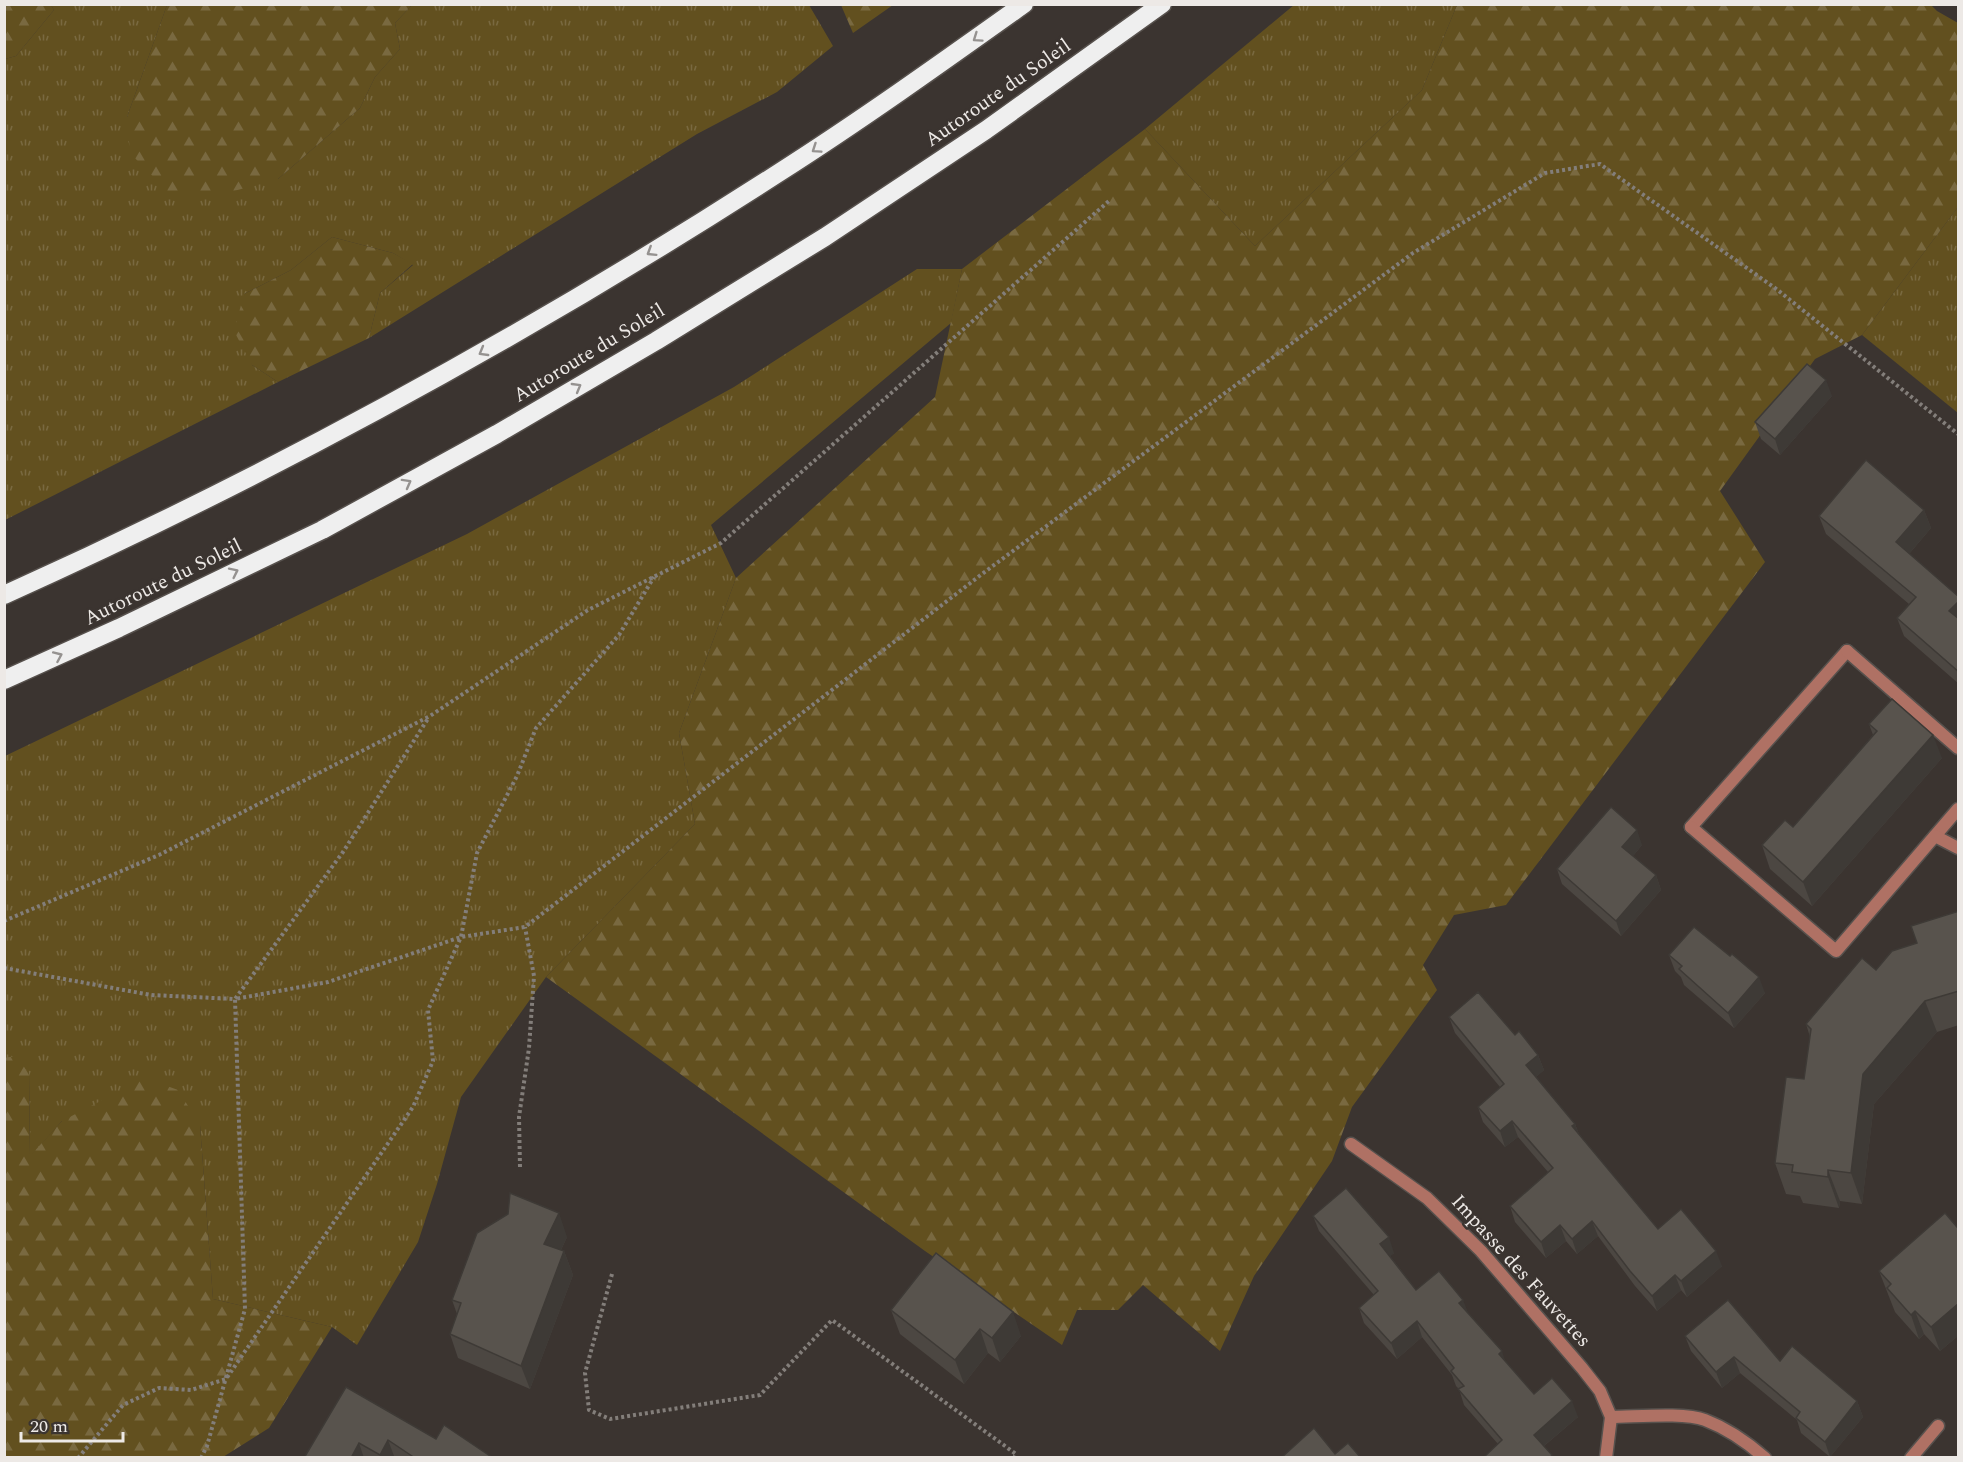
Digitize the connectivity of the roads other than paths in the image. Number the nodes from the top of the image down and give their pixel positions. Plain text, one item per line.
1 (1024, 4) edge
2 (1162, 4) edge
3 (4, 595) edge
4 (4, 680) edge
5 (1959, 748) edge
6 (1959, 809) edge
7 (1935, 836) junction
8 (1959, 848) edge
9 (1351, 1144) dead end
10 (1611, 1417) junction
11 (1938, 1426) dead end
12 (1606, 1458) edge
13 (1765, 1458) edge
14 (1911, 1458) edge

1 -> 3 highway
4 -> 2 highway, Autoroute du Soleil
5 - 7 street
6 - 7 street
7 - 8 street
9 - 10 street, Impasse des Fauvettes
10 - 12 street
10 - 13 street
11 - 14 street

